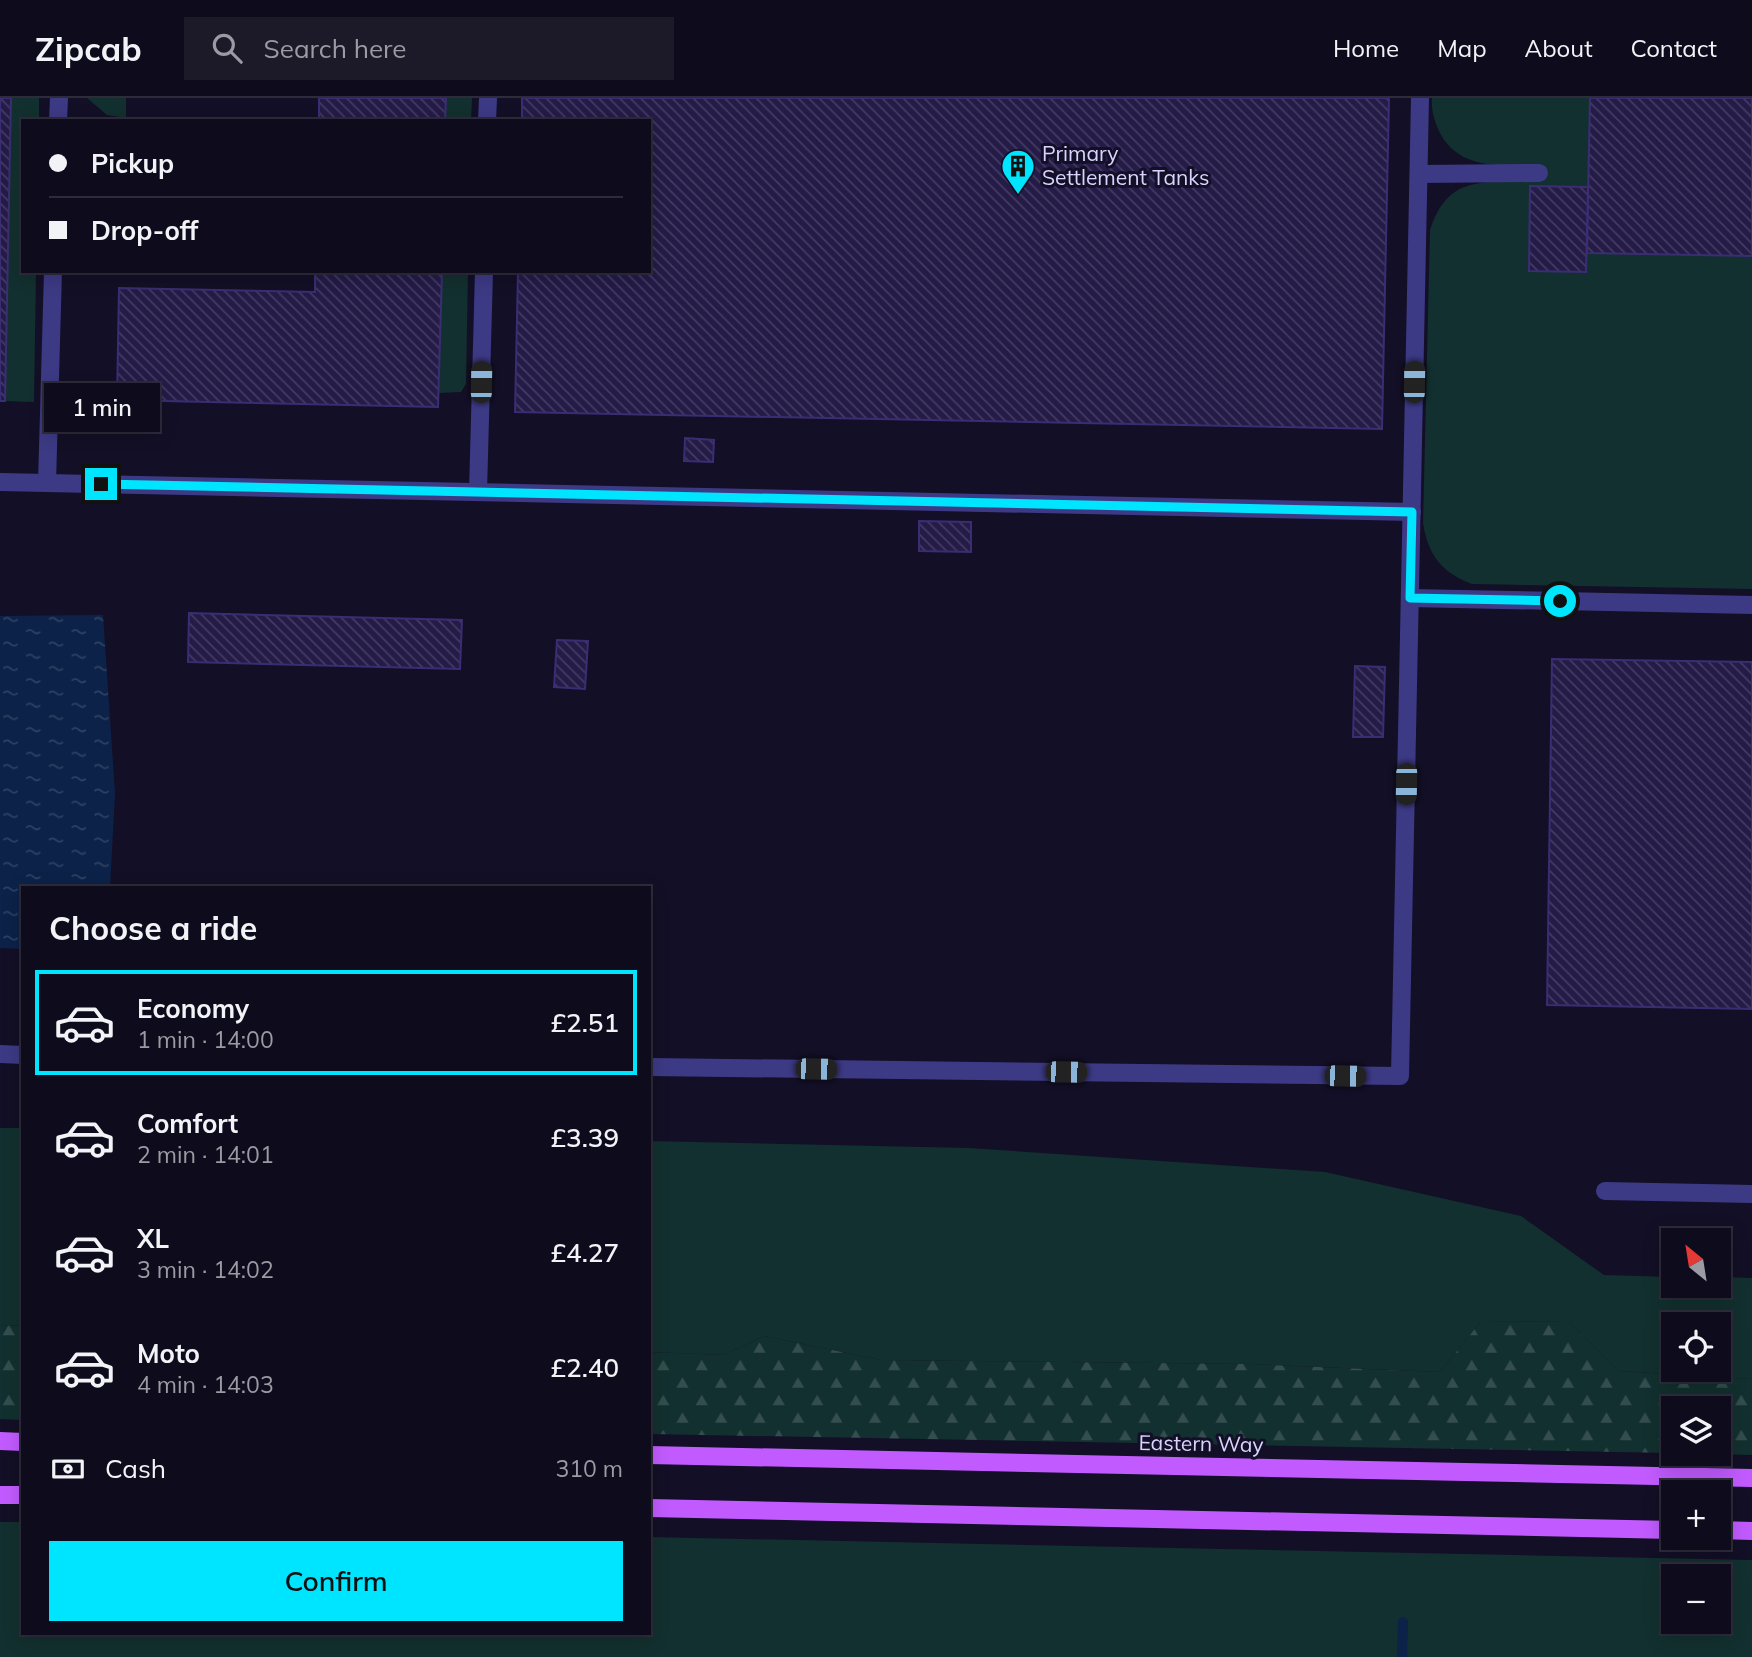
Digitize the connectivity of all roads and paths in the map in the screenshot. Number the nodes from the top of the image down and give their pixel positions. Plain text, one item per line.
1 (58, 98) edge
2 (488, 98) edge
3 (1420, 98) edge
4 (58, 119) edge
5 (487, 119) edge
6 (1539, 173) dead end
7 (1419, 174) junction
8 (53, 273) edge
9 (484, 273) edge
10 (0, 482) edge
11 (47, 483) junction
12 (478, 492) junction
13 (1412, 512) junction
14 (1410, 598) junction
15 (1752, 605) edge
16 (0, 1054) edge
17 (21, 1055) edge
18 (651, 1067) edge
19 (1605, 1191) dead end
20 (1752, 1194) edge
21 (0, 1441) edge
22 (21, 1442) edge
23 (651, 1455) edge
24 (1752, 1478) edge
25 (0, 1495) edge
26 (21, 1495) edge
27 (651, 1508) edge
28 (1661, 1530) edge
29 (1731, 1531) edge
30 (1752, 1531) edge

1 - 4 lane
2 - 5 lane
3 - 7 lane
6 - 7 lane
7 - 13 lane
8 - 11 lane
9 - 12 lane
10 - 11 lane
11 - 12 lane
12 - 13 lane
13 - 14 lane
14 - 15 lane
14 - 18 lane
16 - 17 lane
19 - 20 lane
21 - 22 main road
23 - 24 main road, Eastern Way
25 - 26 main road
27 - 28 main road
29 - 30 main road

